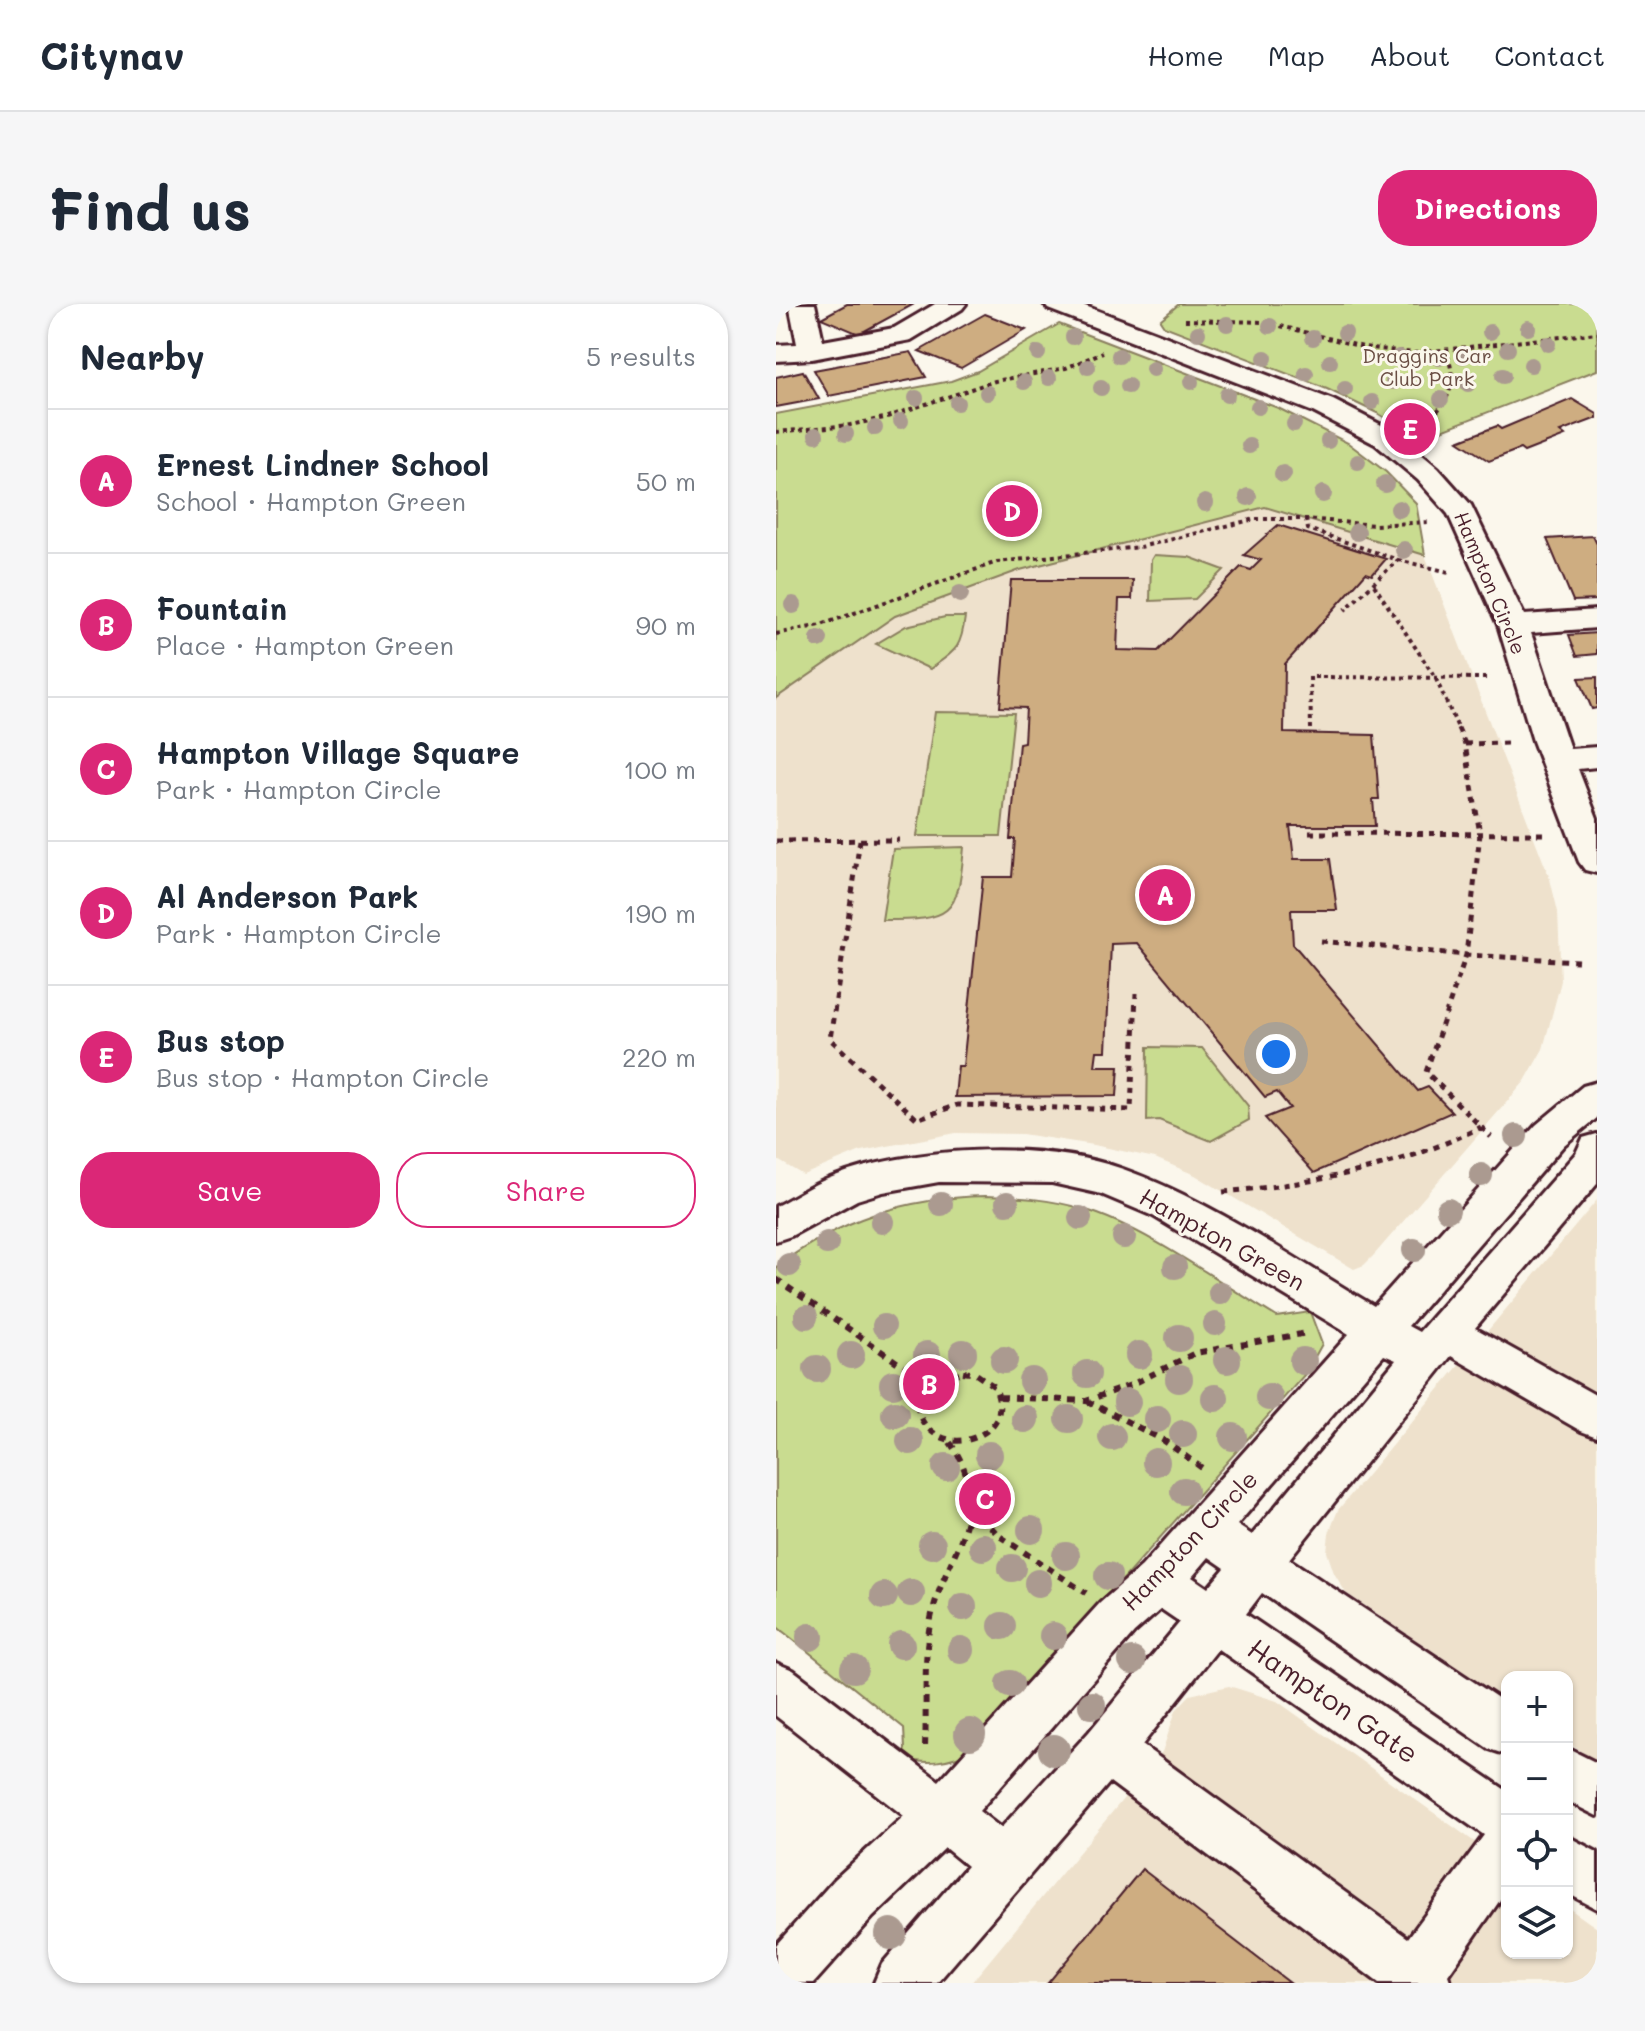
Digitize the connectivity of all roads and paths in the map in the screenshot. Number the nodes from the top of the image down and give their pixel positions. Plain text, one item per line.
1 (802, 304) edge
2 (953, 304) edge
3 (1057, 304) edge
4 (1125, 323) junction
5 (1597, 333) edge
6 (812, 351) junction
7 (1446, 352) junction
8 (776, 353) edge
9 (1410, 429) dead end
10 (776, 432) edge
11 (1306, 519) junction
12 (1432, 522) dead end
13 (1398, 560) junction
14 (1449, 572) dead end
15 (1374, 585) junction
16 (1345, 610) dead end
17 (1597, 619) edge
18 (1513, 625) junction
19 (776, 634) edge
20 (1435, 677) junction
21 (1490, 678) dead end
22 (1311, 729) dead end
23 (1511, 743) dead end
24 (1465, 744) junction
25 (1597, 757) edge
26 (1558, 761) junction
27 (1309, 833) dead end
28 (1480, 834) junction
29 (1545, 834) dead end
30 (860, 840) junction
31 (899, 840) dead end
32 (776, 841) edge
33 (1597, 862) edge
34 (1321, 941) dead end
35 (1466, 955) junction
36 (1578, 961) dead end
37 (1136, 993) dead end
38 (1597, 1096) edge
39 (1481, 1127) junction
40 (1491, 1137) dead end
41 (1597, 1149) edge
42 (1214, 1192) dead end
43 (776, 1225) edge
44 (776, 1279) edge
45 (1381, 1331) junction
46 (1311, 1332) dead end
47 (1436, 1345) junction
48 (929, 1384) junction
49 (1000, 1397) junction
50 (1086, 1401) junction
51 (1597, 1418) edge
52 (949, 1441) junction
53 (1209, 1472) dead end
54 (972, 1506) junction
55 (1205, 1529) junction
56 (1257, 1566) junction
57 (1159, 1581) junction
58 (1089, 1596) dead end
59 (1213, 1619) junction
60 (776, 1686) edge
61 (1501, 1728) edge
62 (1107, 1749) junction
63 (918, 1758) dead end
64 (1573, 1776) edge
65 (1597, 1792) edge
66 (942, 1816) junction
67 (1501, 1817) edge
68 (1501, 1855) edge
69 (1005, 1863) junction
70 (1573, 1866) edge
71 (1597, 1883) edge
72 (1419, 1979) edge
73 (778, 1983) edge
74 (901, 1983) edge

1 - 6 street
2 - 6 street
3 - 4 street, Hampton Circle
4 - 7 path
4 - 10 path
4 - 18 street, Hampton Circle
5 - 7 path
6 - 8 street
7 - 9 path
11 - 12 path
11 - 13 path
11 - 19 path
13 - 14 path
13 - 15 path
15 - 16 path
15 - 20 path
17 - 18 street
18 - 26 street, Hampton Circle
20 - 21 path
20 - 22 path
20 - 24 path
23 - 24 path
24 - 28 path
25 - 26 street
26 - 33 street, Hampton Circle
27 - 28 path
28 - 29 path
28 - 35 path
30 - 31 path
30 - 32 path
30 - 37 path
34 - 35 path
35 - 36 path
35 - 39 path
38 - 45 street, Hampton Circle
39 - 40 path
39 - 42 path
41 - 47 street
43 - 45 street, Hampton Green
44 - 48 path
45 - 47 street, Hampton Green
45 - 55 street, Hampton Circle
46 - 50 path
47 - 51 street, Hampton Green
47 - 56 street
48 - 49 path
48 - 52 path
49 - 50 path
49 - 52 path
50 - 53 path
52 - 54 path
54 - 58 path
54 - 63 path
55 - 56 street
55 - 57 street, Hampton Circle
56 - 59 street
56 - 61 street
57 - 59 street, Hampton Gate
57 - 66 street, Hampton Circle
59 - 62 street
59 - 67 street, Hampton Gate
60 - 66 street
62 - 69 street
62 - 72 street
64 - 65 street
66 - 69 street
66 - 73 street, Hampton Circle
68 - 72 street
69 - 74 street
70 - 71 street

